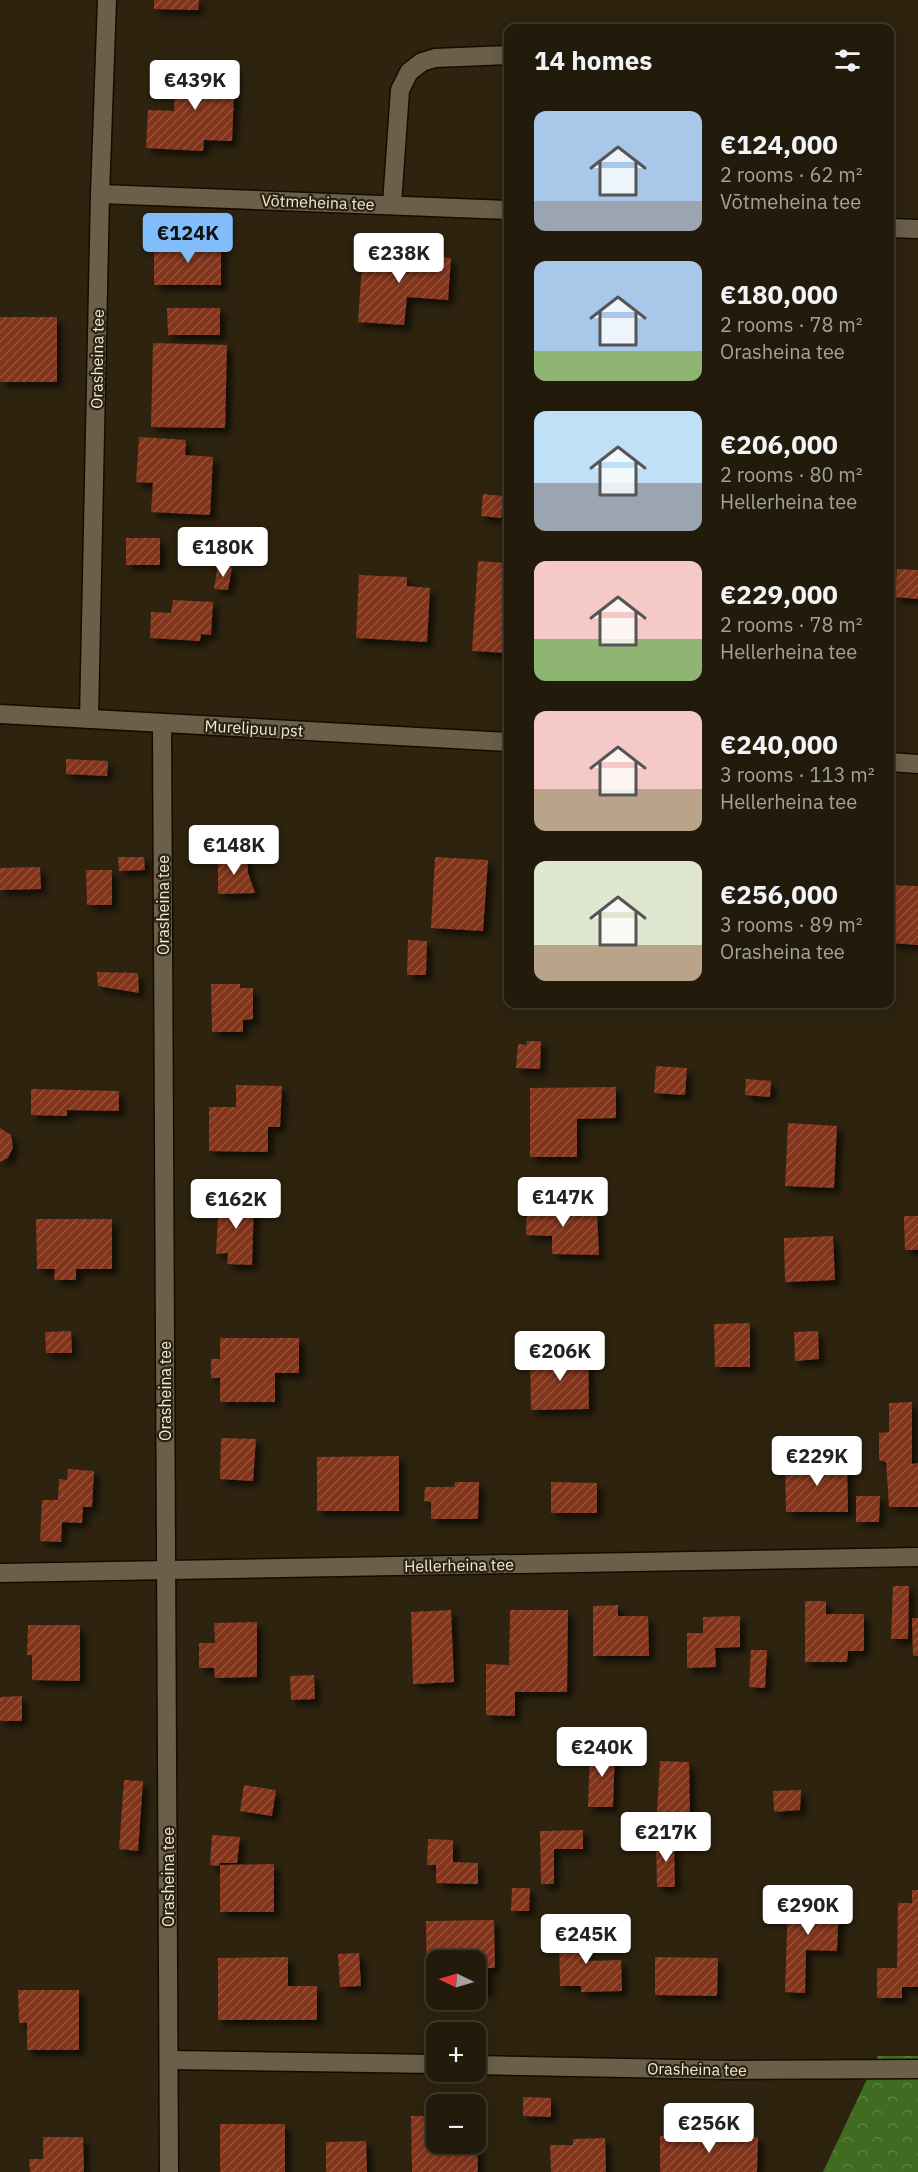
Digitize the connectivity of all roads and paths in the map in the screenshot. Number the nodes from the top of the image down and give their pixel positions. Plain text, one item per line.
1 (107, 0) edge
2 (504, 55) edge
3 (100, 194) junction
4 (392, 204) junction
5 (504, 210) edge
6 (894, 228) edge
7 (918, 229) edge
8 (0, 714) edge
9 (89, 718) junction
10 (162, 723) junction
11 (504, 741) edge
12 (894, 762) edge
13 (918, 764) edge
14 (918, 1557) edge
15 (165, 1570) junction
16 (0, 1574) edge
17 (170, 2060) junction
18 (426, 2064) edge
19 (486, 2065) edge
20 (918, 2069) edge
21 (169, 2172) edge

1 - 3 street, Orasheina tee
2 - 4 street, Võtmeheina tee
3 - 4 street, Võtmeheina tee
3 - 9 street, Orasheina tee
4 - 5 street, Võtmeheina tee
6 - 7 street
8 - 9 street, Murelipuu pst
9 - 10 street, Murelipuu pst
10 - 11 street, Murelipuu pst
10 - 15 street, Orasheina tee
12 - 13 street
14 - 15 street, Hellerheina tee
15 - 16 street, Hellerheina tee
15 - 17 street, Orasheina tee
17 - 18 street
17 - 21 street, Orasheina tee
19 - 20 street, Orasheina tee

